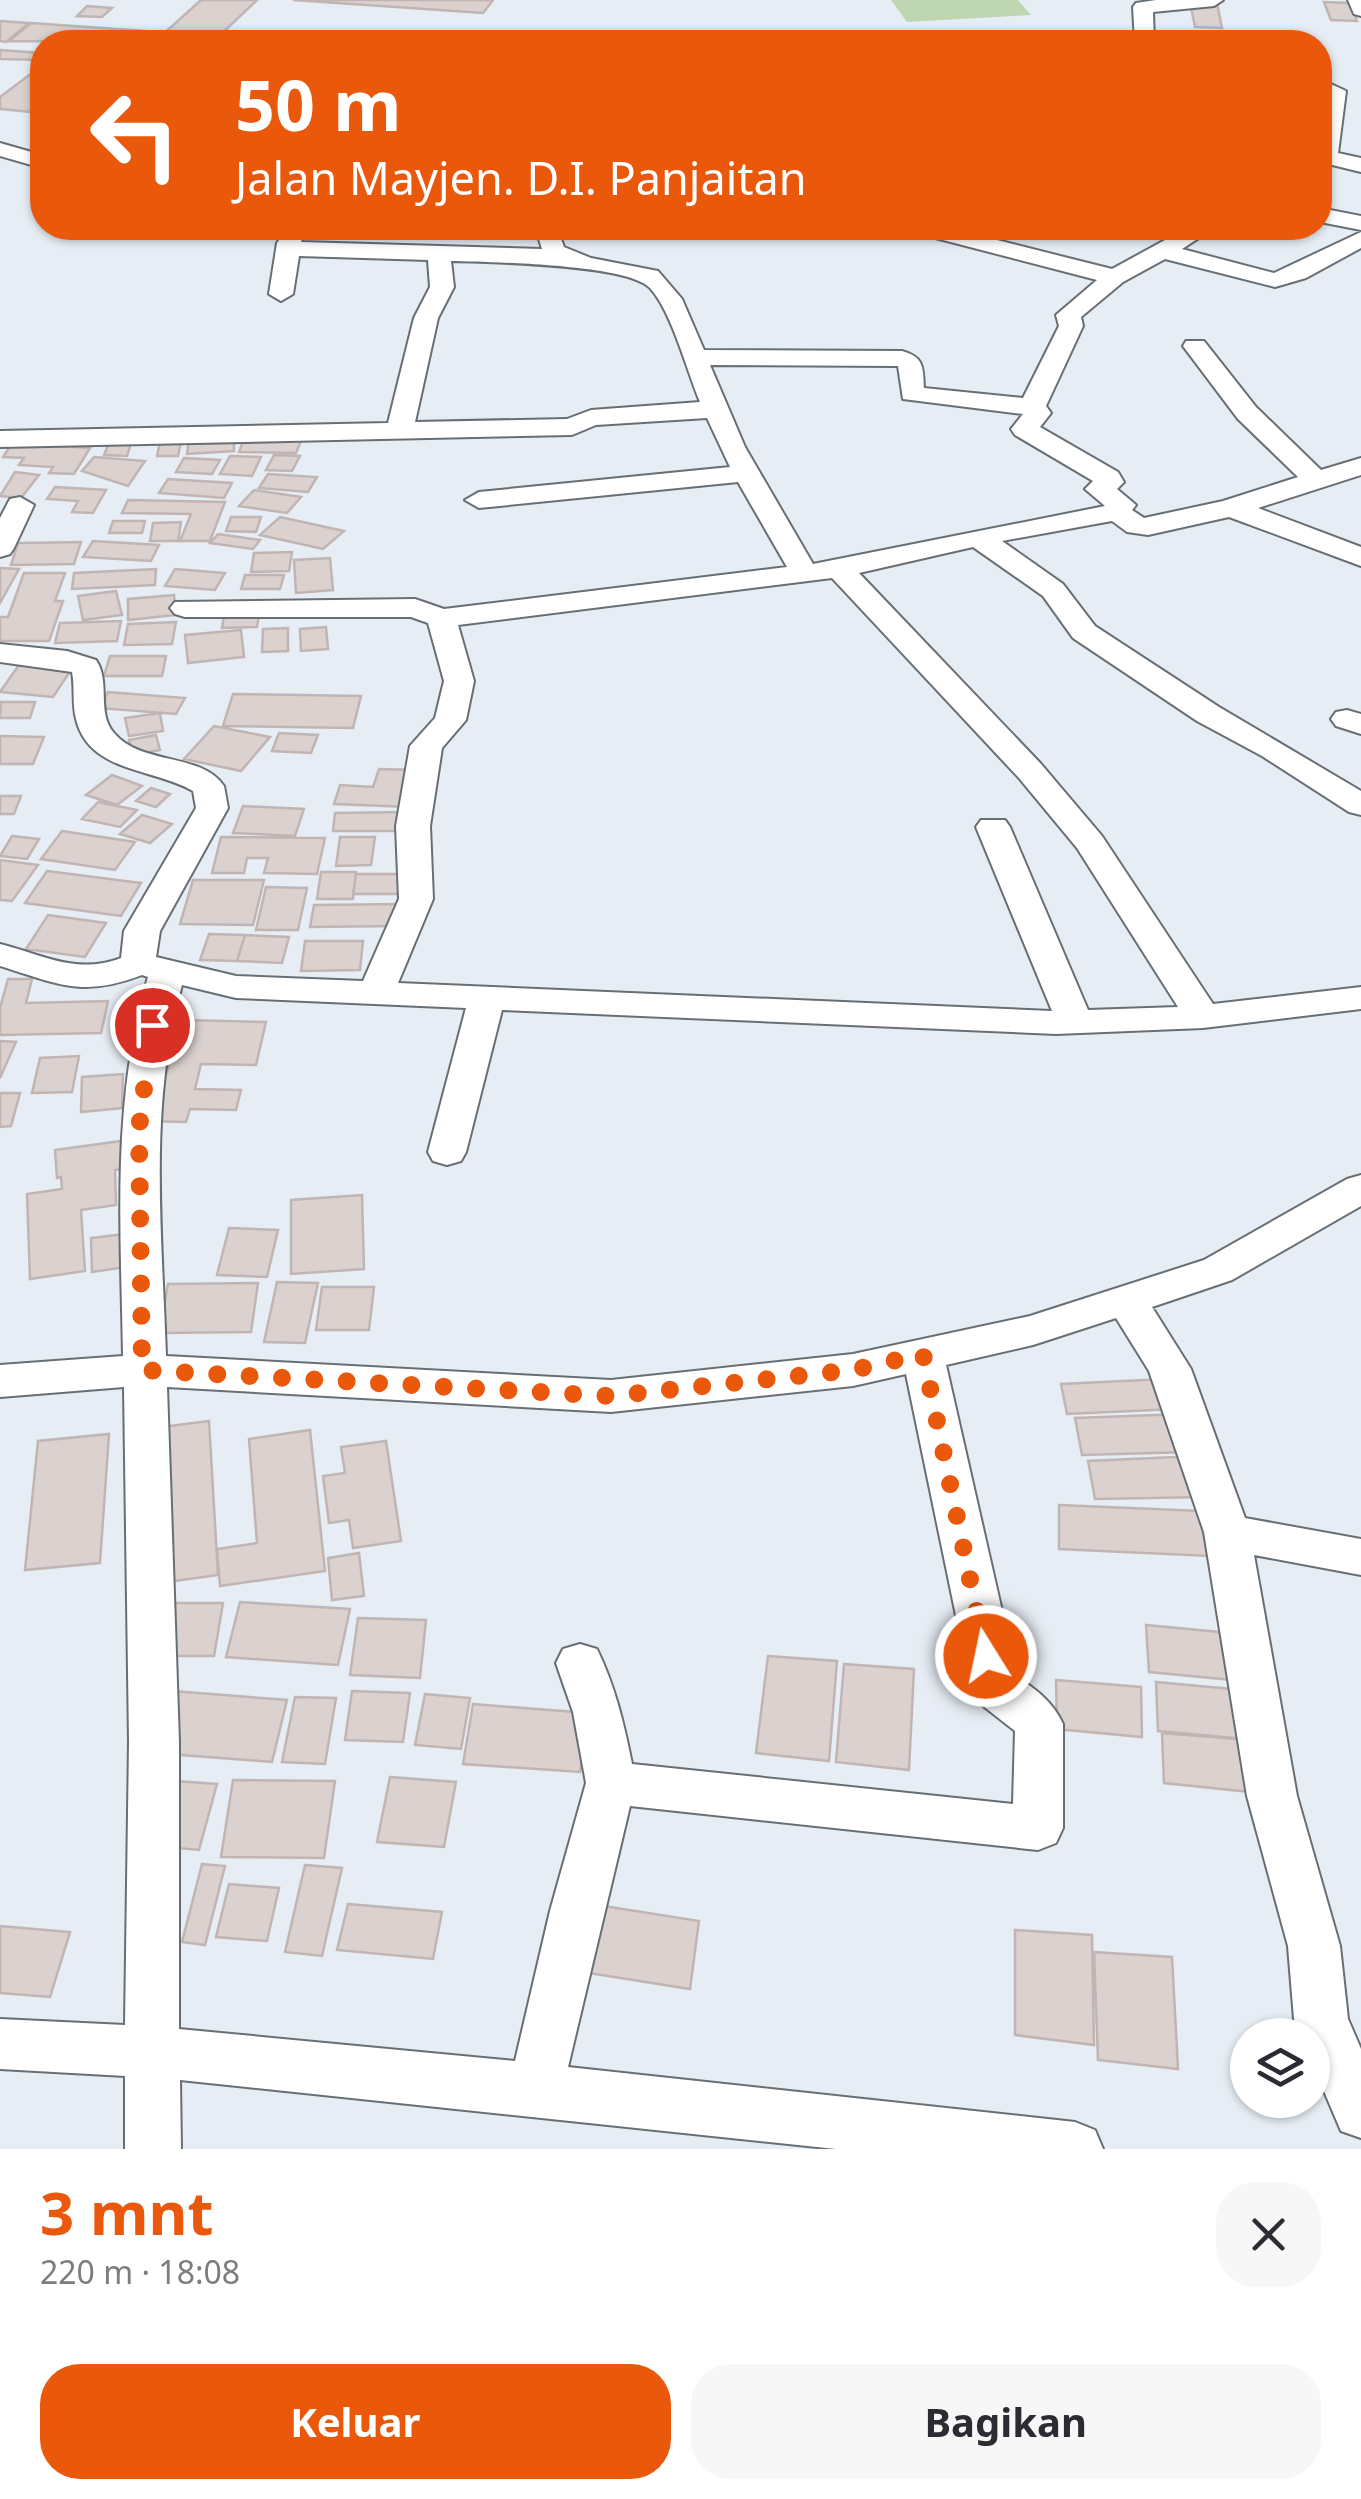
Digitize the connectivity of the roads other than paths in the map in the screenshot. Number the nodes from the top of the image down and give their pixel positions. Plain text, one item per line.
1 (1214, 0) edge
2 (1357, 0) edge
3 (1361, 10) edge
4 (1144, 30) edge
5 (1332, 89) edge
6 (1332, 120) edge
7 (0, 149) edge
8 (30, 158) edge
9 (1332, 158) edge
10 (1361, 165) edge
11 (1361, 200) edge
12 (1341, 219) edge
13 (1361, 238) edge
14 (293, 240) edge
15 (314, 240) edge
16 (551, 240) edge
17 (1013, 240) edge
18 (1182, 240) edge
19 (1162, 251) junction
20 (439, 252) junction
21 (564, 258) junction
22 (1115, 276) junction
23 (281, 294) dead end
24 (1195, 346) dead end
25 (696, 357) junction
26 (1032, 407) junction
27 (717, 409) junction
28 (400, 433) junction
29 (0, 439) edge
30 (1361, 466) edge
31 (746, 473) junction
32 (1316, 480) junction
33 (479, 500) dead end
34 (20, 505) dead end
35 (1231, 508) junction
36 (1117, 512) junction
37 (978, 538) junction
38 (0, 548) edge
39 (1361, 557) edge
40 (840, 569) junction
41 (805, 574) junction
42 (185, 608) dead end
43 (441, 618) junction
44 (0, 652) edge
45 (1361, 805) edge
46 (994, 827) dead end
47 (0, 955) edge
48 (155, 989) junction
49 (375, 995) junction
50 (1361, 998) edge
51 (486, 1000) junction
52 (1203, 1017) junction
53 (1075, 1022) junction
54 (447, 1152) dead end
55 (1361, 1188) edge
56 (1126, 1300) junction
57 (923, 1354) junction
58 (142, 1370) junction
59 (0, 1381) edge
60 (1227, 1532) junction
61 (1361, 1557) edge
62 (580, 1664) dead end
63 (611, 1783) junction
64 (0, 2044) edge
65 (152, 2052) junction
66 (536, 2089) junction
67 (1361, 2112) edge
68 (153, 2149) edge
69 (1075, 2149) edge

1 - 4 street
2 - 3 street
5 - 6 street
7 - 8 street
9 - 10 street
11 - 12 street
13 - 19 street
14 - 23 street
15 - 20 street
16 - 21 street
17 - 22 street
18 - 19 street
19 - 22 street
20 - 21 street
20 - 28 street
21 - 25 street
22 - 26 street
24 - 32 street
25 - 26 street
25 - 27 street
26 - 36 street
27 - 28 street
27 - 31 street
28 - 29 street
30 - 32 street
31 - 33 street
31 - 41 street
32 - 35 street
34 - 38 street
35 - 36 street
35 - 39 street
36 - 37 street
37 - 40 street
37 - 45 street
40 - 41 street
40 - 52 street
41 - 43 street
42 - 43 street
43 - 49 street
44 - 48 street
46 - 53 street
47 - 48 street
48 - 49 street
48 - 58 street
49 - 51 street
50 - 52 street
51 - 53 street
51 - 54 street
52 - 53 street
55 - 56 street
56 - 57 street
56 - 60 street
57 - 58 street
57 - 63 street
58 - 59 street
58 - 65 street
60 - 61 street
60 - 67 street
62 - 63 street
63 - 66 street
64 - 65 street
65 - 66 street
65 - 68 street
66 - 69 street

